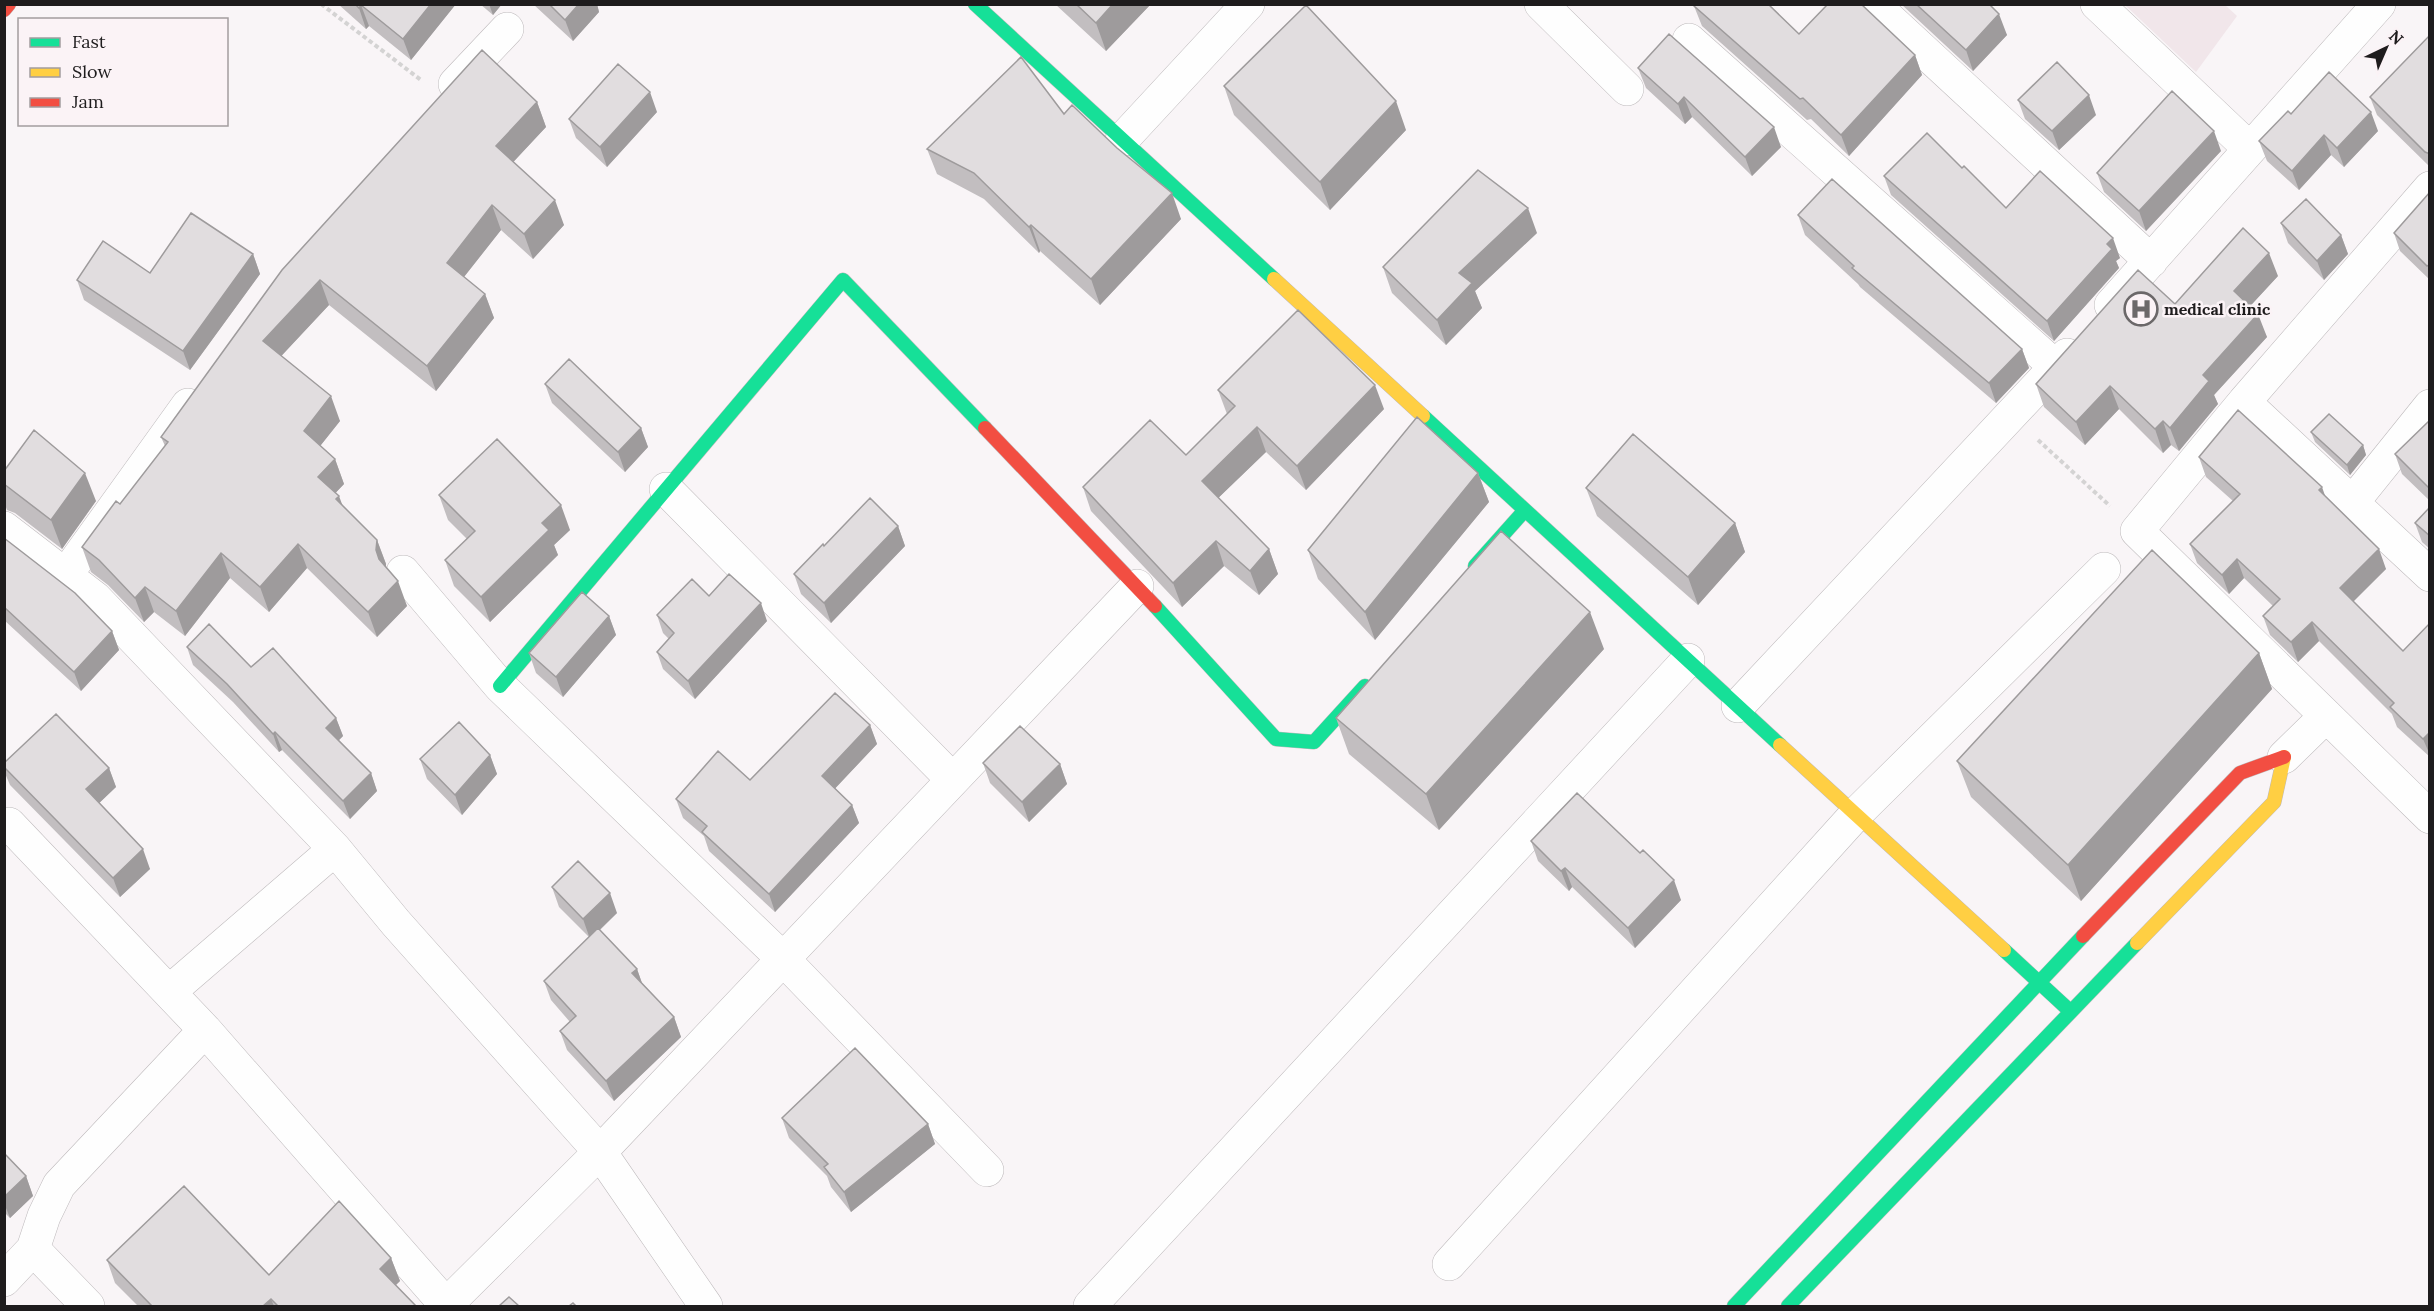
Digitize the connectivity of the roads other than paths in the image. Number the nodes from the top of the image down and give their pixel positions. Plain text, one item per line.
1 (9, 4) edge
2 (975, 4) edge
3 (1248, 4) edge
4 (1541, 4) edge
5 (2097, 4) edge
6 (2379, 4) edge
7 (4, 10) edge
8 (1888, 10) edge
9 (507, 28) dead end
10 (1689, 40) dead end
11 (1628, 89) dead end
12 (439, 101) edge
13 (1122, 140) junction
14 (2250, 149) junction
15 (2430, 188) edge
16 (2151, 261) junction
17 (2056, 367) junction
18 (205, 382) edge
19 (2244, 402) junction
20 (2430, 406) edge
21 (666, 489) junction
22 (2352, 502) junction
23 (1525, 510) junction
24 (4, 528) edge
25 (2104, 569) dead end
26 (403, 572) dead end
27 (2430, 575) edge
28 (65, 576) junction
29 (1463, 579) edge
30 (1137, 586) junction
31 (1688, 660) junction
32 (1377, 673) edge
33 (500, 686) junction
34 (1738, 706) junction
35 (2326, 716) junction
36 (2284, 757) junction
37 (953, 780) junction
38 (1857, 813) junction
39 (2430, 817) edge
40 (9, 824) dead end
41 (334, 849) junction
42 (783, 959) junction
43 (2038, 982) junction
44 (169, 993) junction
45 (2070, 1011) junction
46 (205, 1030) junction
47 (600, 1152) junction
48 (987, 1170) dead end
49 (33, 1250) junction
50 (1449, 1263) dead end
51 (4, 1280) edge
52 (88, 1306) edge
53 (446, 1306) edge
54 (706, 1306) edge
55 (1090, 1306) edge
56 (1734, 1306) edge
57 (1788, 1306) edge

1 - 7 street
2 - 13 street
3 - 13 street
4 - 11 street
5 - 14 street
6 - 14 street
8 - 16 street
9 - 12 street
10 - 17 street
13 - 23 street
14 - 16 street
15 - 19 street
16 - 17 street
17 - 34 street
18 - 28 street
19 - 22 street
19 - 35 street
20 - 22 street
21 - 30 street
21 - 33 street
21 - 37 street
22 - 27 street
23 - 29 street
23 - 31 street
24 - 28 street
25 - 38 street
26 - 33 street
28 - 41 street
30 - 32 street
30 - 37 street
31 - 34 street
31 - 55 street
33 - 42 street
34 - 38 street
35 - 36 street
35 - 39 street
36 - 43 street
36 - 45 street
37 - 42 street
38 - 43 street
38 - 50 street
40 - 44 street
41 - 44 street
41 - 47 street
42 - 47 street
42 - 48 street
43 - 45 street
43 - 56 street
44 - 46 street
45 - 57 street
46 - 49 street
46 - 53 street
47 - 53 street
47 - 54 street
49 - 51 street
49 - 52 street

